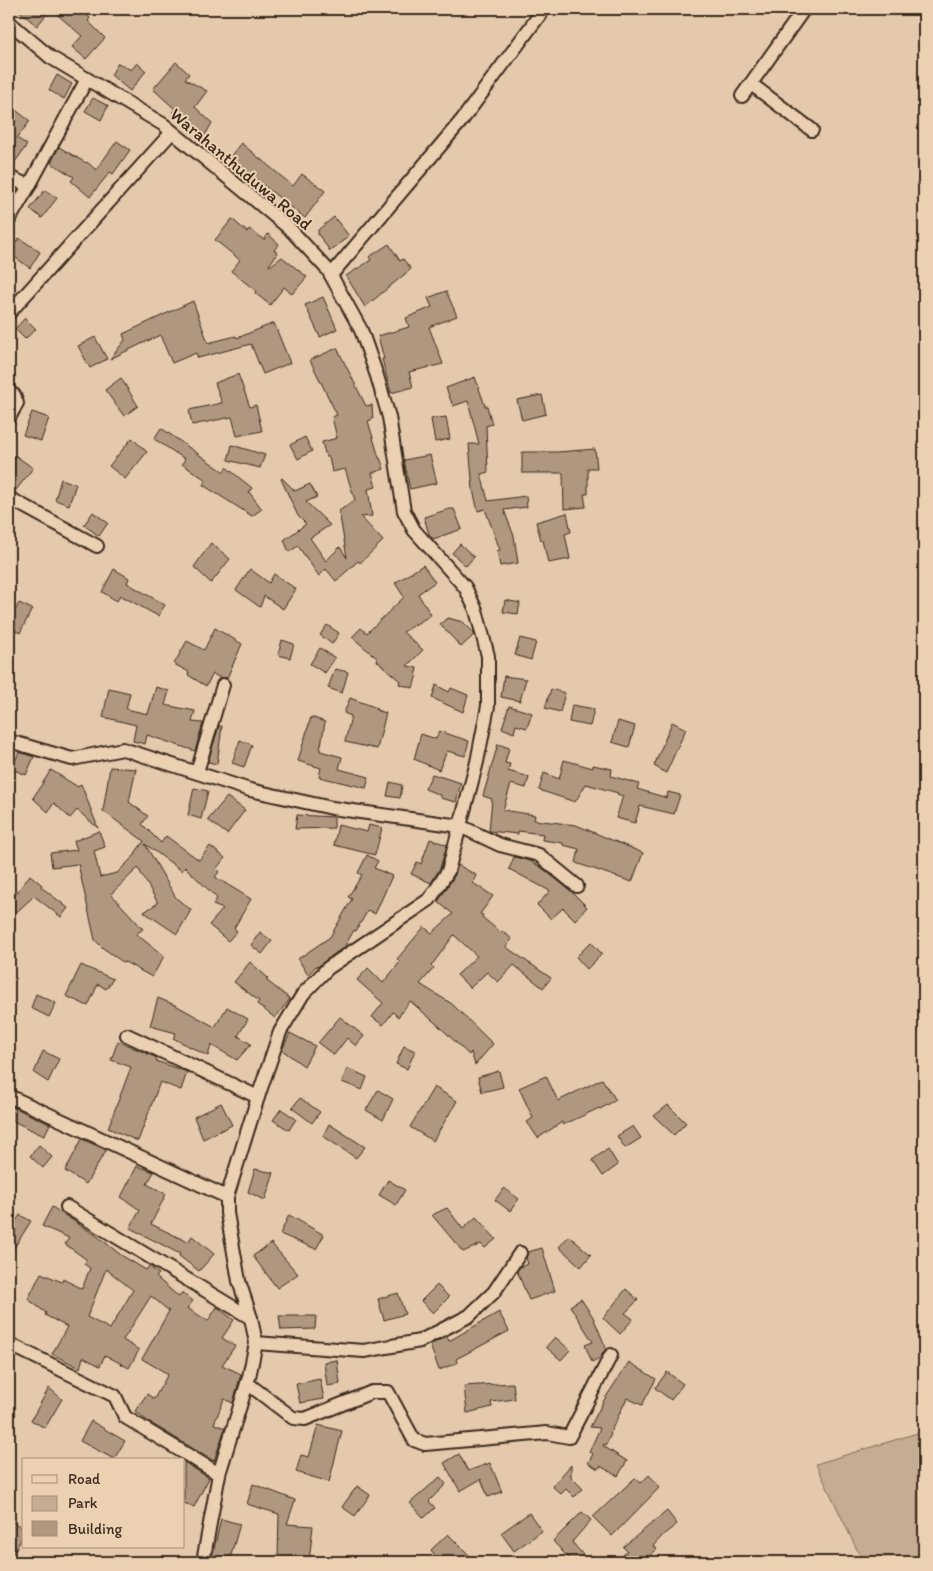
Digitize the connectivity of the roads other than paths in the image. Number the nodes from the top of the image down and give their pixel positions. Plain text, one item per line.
1 (544, 9) edge
2 (804, 9) edge
3 (9, 22) edge
4 (87, 79) junction
5 (751, 84) junction
6 (742, 96) dead end
7 (812, 130) dead end
8 (172, 132) junction
9 (9, 177) edge
10 (30, 186) junction
11 (9, 220) edge
12 (331, 275) junction
13 (9, 313) edge
14 (9, 393) edge
15 (9, 418) edge
16 (9, 498) edge
17 (96, 546) dead end
18 (223, 685) dead end
19 (9, 741) edge
20 (197, 772) junction
21 (460, 826) junction
22 (577, 886) dead end
23 (127, 1035) dead end
24 (9, 1096) edge
25 (258, 1097) junction
26 (227, 1196) junction
27 (67, 1208) dead end
28 (520, 1253) dead end
29 (251, 1318) junction
30 (256, 1343) junction
31 (9, 1344) edge
32 (611, 1355) dead end
33 (247, 1383) junction
34 (219, 1474) junction
35 (203, 1562) edge

1 - 12 street
2 - 5 street
3 - 4 street, Warahanthuduwa Road
4 - 8 street, Warahanthuduwa Road
4 - 10 street
5 - 6 street
5 - 7 street
8 - 12 street, Warahanthuduwa Road
8 - 13 street
9 - 10 street
10 - 11 street
12 - 21 street, Warahanthuduwa Road
14 - 15 street
16 - 17 street
18 - 20 street
19 - 20 street
20 - 21 street
21 - 22 street
21 - 25 street, Warahanthuduwa Road
23 - 25 street
24 - 26 street
25 - 26 street, Warahanthuduwa Road
26 - 29 street, Warahanthuduwa Road
27 - 29 street
28 - 30 street
29 - 30 street, Warahanthuduwa Road
30 - 33 street, Warahanthuduwa Road
31 - 34 street
32 - 33 street
33 - 34 street, Warahanthuduwa Road
34 - 35 street, Warahanthuduwa Road

